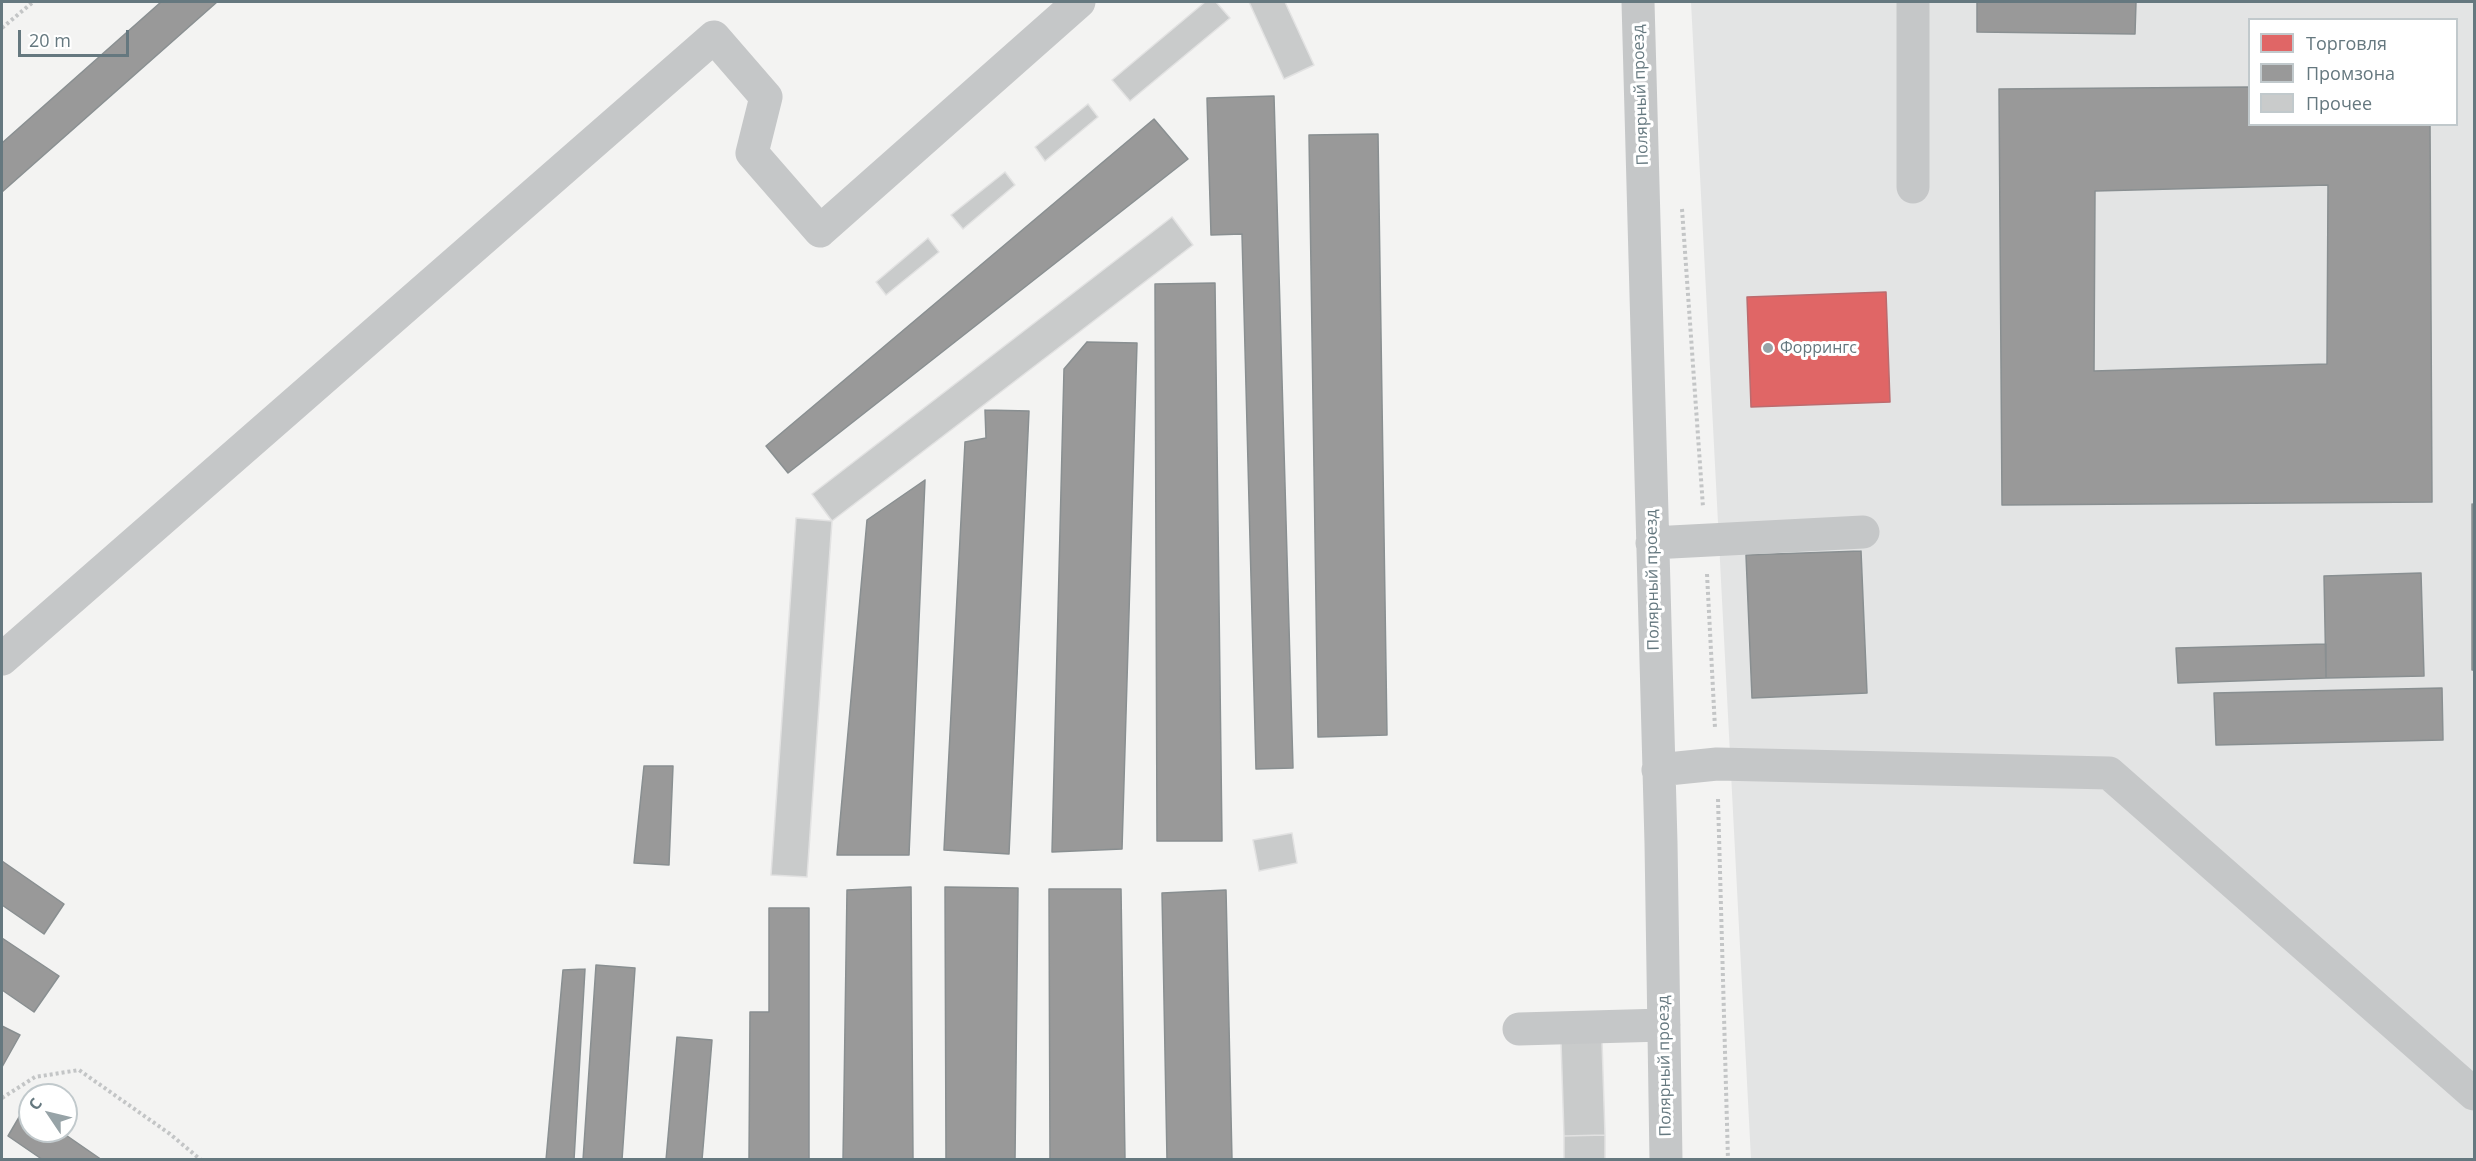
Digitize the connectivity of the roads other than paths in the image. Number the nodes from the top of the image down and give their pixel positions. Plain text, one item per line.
1 (1079, 2) edge
2 (1638, 2) edge
3 (1913, 2) edge
4 (1912, 187) dead end
5 (1863, 532) dead end
6 (1653, 543) junction
7 (2, 659) edge
8 (1658, 770) junction
9 (1664, 1025) junction
10 (1519, 1029) dead end
11 (2475, 1094) edge
12 (1666, 1160) edge

1 - 7 street
2 - 6 street, Полярный проезд
3 - 4 street
5 - 6 street
6 - 8 street, Полярный проезд
8 - 9 street, Полярный проезд
8 - 11 street
9 - 10 street
9 - 12 street, Полярный проезд

